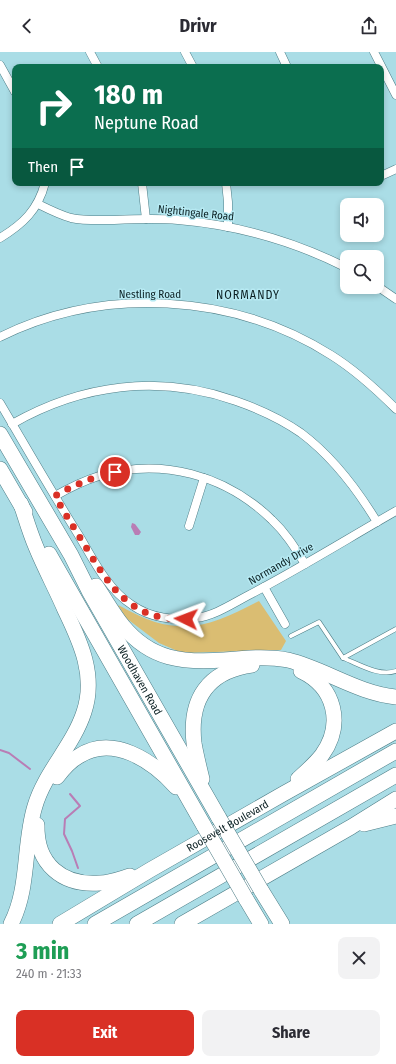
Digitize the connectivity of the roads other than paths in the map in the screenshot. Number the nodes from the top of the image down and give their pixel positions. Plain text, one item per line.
1 (90, 52) edge
2 (185, 52) edge
3 (280, 52) edge
4 (374, 52) edge
5 (96, 64) edge
6 (192, 64) edge
7 (286, 64) edge
8 (380, 64) edge
9 (0, 65) edge
10 (384, 72) edge
11 (12, 87) edge
12 (396, 95) edge
13 (396, 169) edge
14 (384, 175) edge
15 (44, 186) edge
16 (142, 186) edge
17 (226, 186) edge
18 (38, 204) junction
19 (146, 219) junction
20 (228, 227) junction
21 (0, 238) edge
22 (340, 264) edge
23 (384, 291) edge
24 (396, 299) edge
25 (0, 337) edge
26 (0, 403) edge
27 (396, 409) edge
28 (12, 424) junction
29 (0, 434) edge
30 (0, 469) edge
31 (204, 478) junction
32 (55, 496) junction
33 (21, 504) junction
34 (396, 511) edge
35 (377, 522) junction
36 (189, 526) dead end
37 (71, 554) junction
38 (305, 564) junction
39 (264, 588) junction
40 (285, 624) dead end
41 (396, 629) edge
42 (290, 636) dead end
43 (343, 658) junction
44 (396, 671) edge
45 (396, 697) edge
46 (396, 731) edge
47 (396, 751) edge
48 (396, 775) edge
49 (283, 794) junction
50 (206, 796) junction
51 (396, 799) edge
52 (193, 806) junction
53 (396, 816) edge
54 (351, 827) junction
55 (150, 870) junction
56 (114, 913) junction
57 (11, 924) edge
58 (60, 924) edge
59 (78, 924) edge
60 (95, 924) edge
61 (137, 924) edge
62 (182, 924) edge
63 (260, 924) edge
64 (282, 924) edge

1 - 5 street
2 - 6 street
3 - 7 street
4 - 8 street
9 - 11 street
10 - 12 street
13 - 14 street
15 - 18 street
16 - 19 street
17 - 20 street
18 - 19 street, Nightingale Road
18 - 21 street
19 - 20 street, Nightingale Road
20 - 22 street, Nightingale Road
23 - 24 street
25 - 27 street, Nestling Road
26 - 28 street
28 - 32 street
28 - 35 street
29 - 37 highway, Woodhaven Road
30 - 33 highway, Woodhaven Road
31 - 32 street
31 - 36 street
31 - 38 street
32 - 39 street, Normandy Drive
33 - 52 highway, Woodhaven Road
33 - 57 highway
34 - 35 street, Normandy Drive
35 - 38 street, Normandy Drive
37 - 45 highway
37 - 50 highway, Woodhaven Road
38 - 39 street, Normandy Drive
39 - 40 street
41 - 43 lane
42 - 43 lane
43 - 44 lane
46 - 49 highway, Roosevelt Boulevard
47 - 56 highway, Roosevelt Boulevard
48 - 61 highway
49 - 50 highway
49 - 55 highway, Roosevelt Boulevard
50 - 64 highway, Woodhaven Road, bridge
51 - 54 highway
52 - 55 highway
52 - 63 highway, Woodhaven Road, bridge
53 - 54 highway
54 - 62 highway
55 - 58 highway, Roosevelt Boulevard
56 - 59 highway
56 - 60 highway, Roosevelt Boulevard

